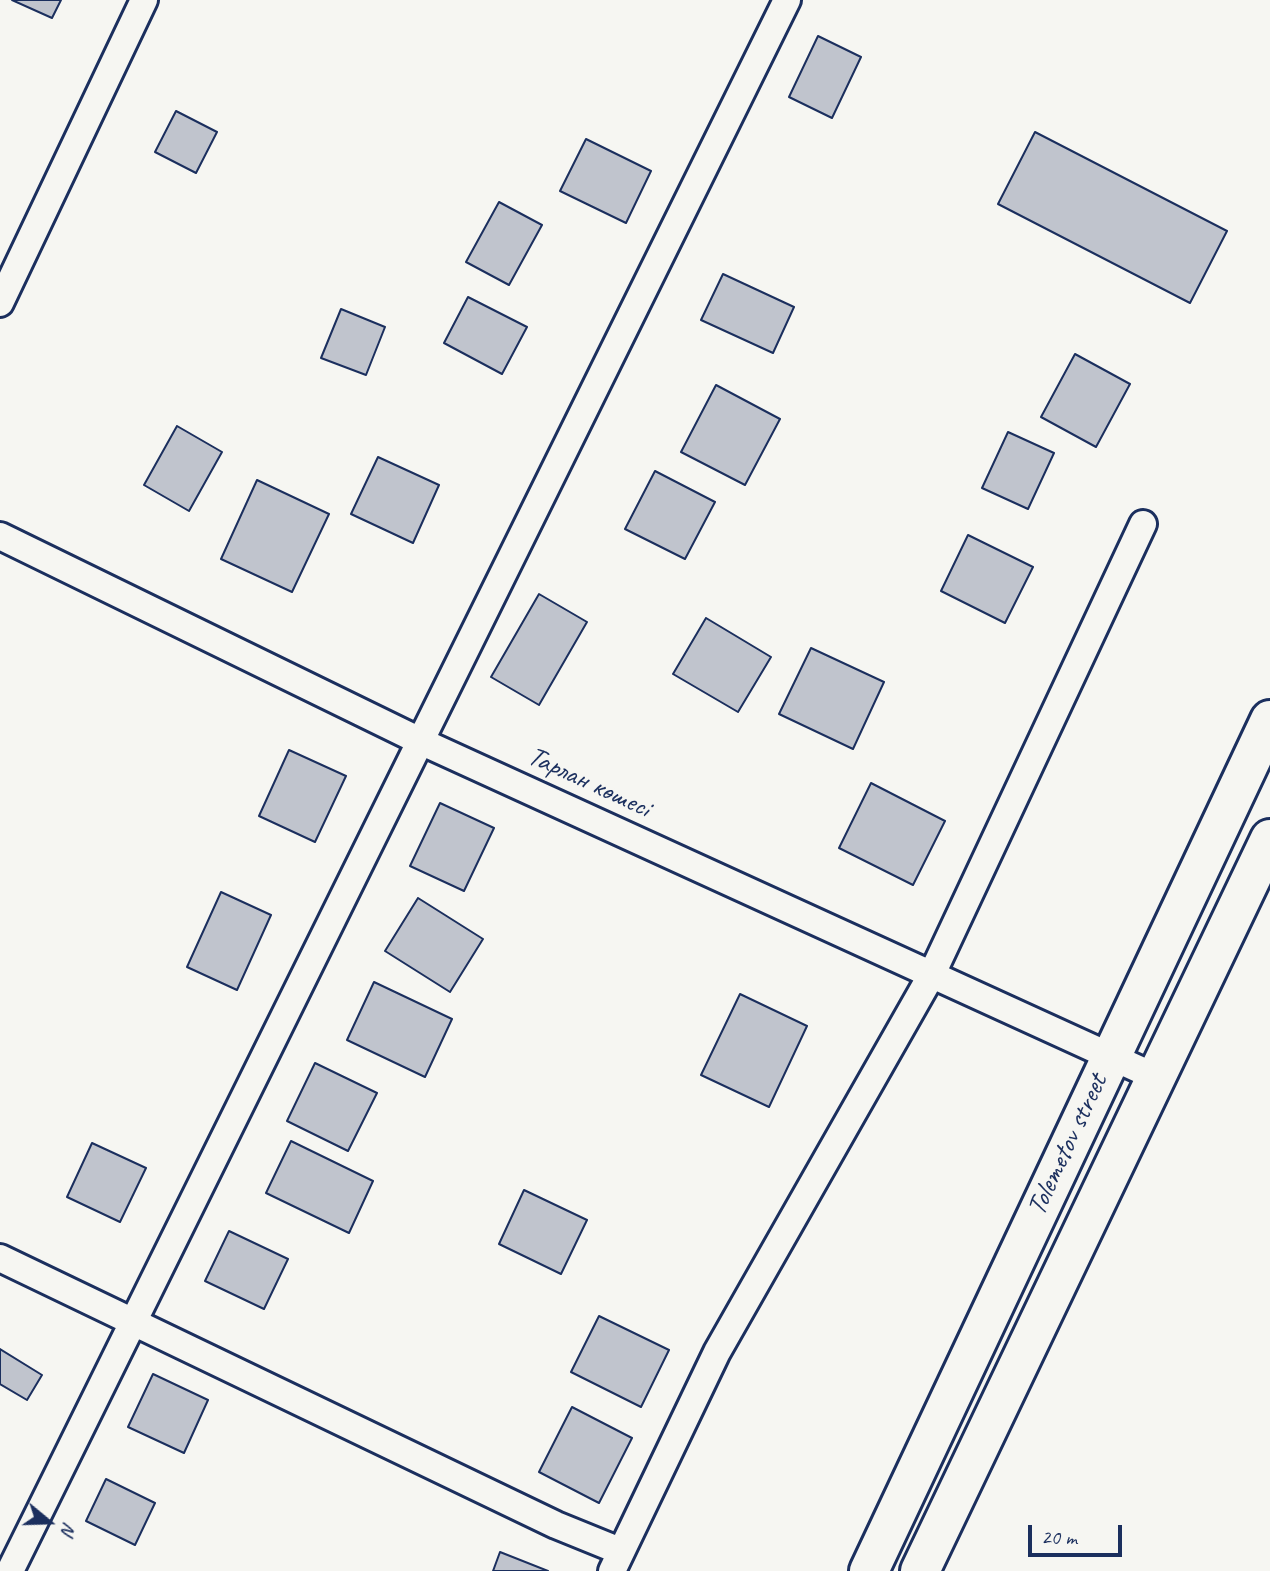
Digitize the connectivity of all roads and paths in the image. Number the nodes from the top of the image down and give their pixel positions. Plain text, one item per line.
1 (144, 0) edge
2 (787, 0) edge
3 (0, 303) edge
4 (1143, 524) dead end
5 (0, 536) edge
6 (1270, 720) edge
7 (421, 741) junction
8 (1270, 839) edge
9 (932, 974) junction
10 (1111, 1056) junction
11 (1158, 1078) junction
12 (0, 1258) edge
13 (133, 1322) junction
14 (616, 1561) edge
15 (10, 1571) edge
16 (869, 1571) edge
17 (920, 1571) edge

1 - 3 street
2 - 7 street
4 - 9 street
5 - 7 street, Тарлан көшесі
6 - 10 main road, Tolemetov street
7 - 9 street, Тарлан көшесі
7 - 13 street
8 - 11 main road, Tolemetov street
9 - 10 street, Тарлан көшесі
9 - 14 street
10 - 11 street, Тарлан көшесі
10 - 16 main road, Tolemetov street
11 - 17 main road, Tolemetov street
12 - 13 street
13 - 14 street
13 - 15 street

